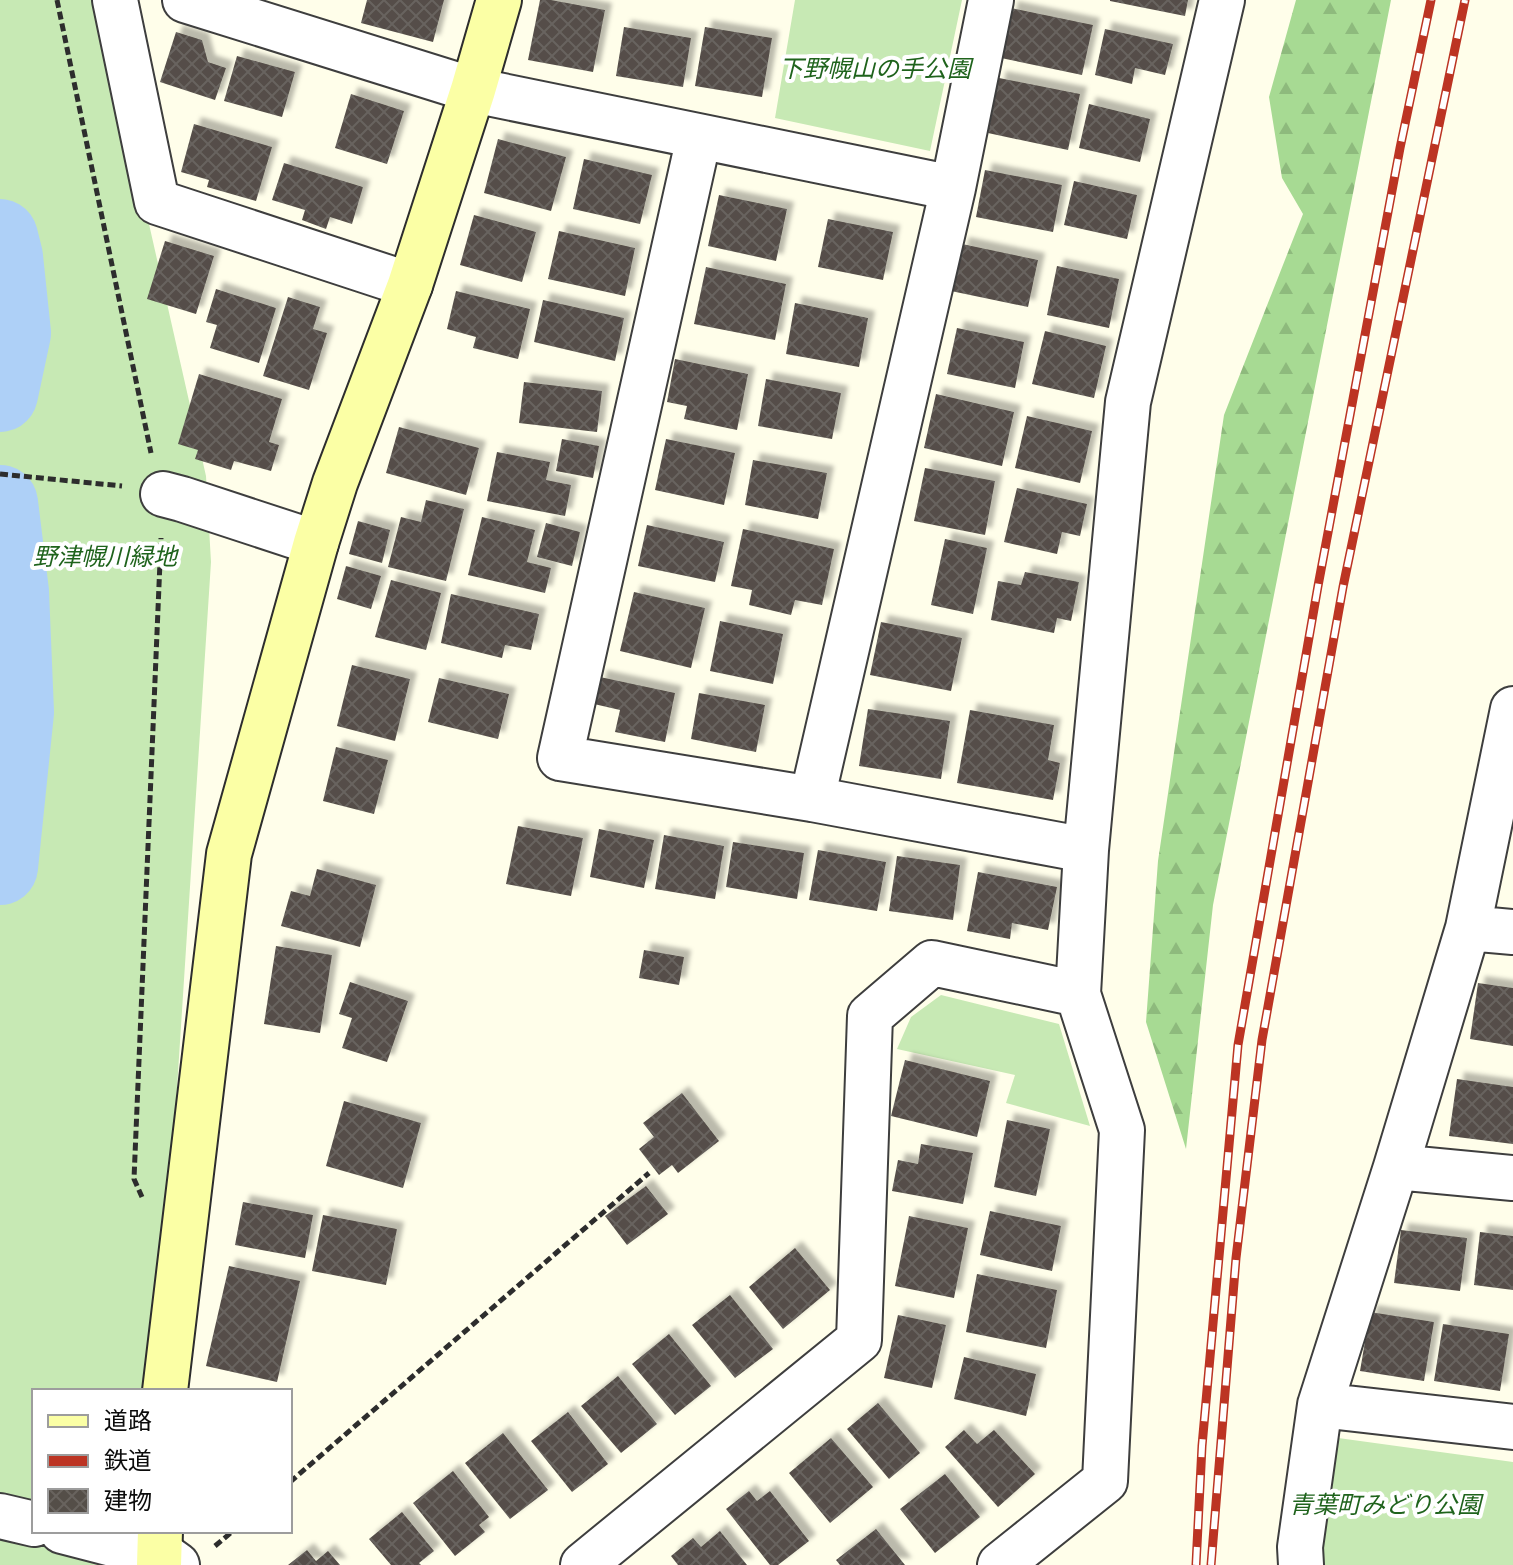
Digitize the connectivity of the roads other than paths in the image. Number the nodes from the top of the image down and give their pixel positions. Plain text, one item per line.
1 (115, 0) edge
2 (185, 0) edge
3 (499, 0) edge
4 (991, 0) edge
5 (1222, 0) edge
6 (473, 90) junction
7 (699, 137) junction
8 (953, 188) junction
9 (410, 285) junction
10 (145, 490) road end
11 (316, 543) junction
12 (1513, 709) edge
13 (812, 799) junction
14 (1086, 850) junction
15 (1468, 928) junction
16 (1513, 932) edge
17 (1078, 994) junction
18 (1396, 1167) junction
19 (1513, 1178) edge
20 (165, 1389) edge
21 (1320, 1405) junction
22 (1513, 1427) edge
23 (0, 1516) edge
24 (32, 1524) edge
25 (83, 1536) edge
26 (164, 1553) edge
27 (583, 1565) edge
28 (1000, 1565) edge
29 (1301, 1565) edge

1 - 9 street
2 - 6 street
3 - 6 street
4 - 8 street
5 - 14 street
6 - 7 street
6 - 9 street
7 - 8 street
7 - 13 street
8 - 13 street
9 - 11 street
10 - 11 street
11 - 20 street
12 - 15 street
13 - 14 street
14 - 17 street
15 - 16 street
15 - 18 street
17 - 27 street
17 - 28 street
18 - 19 street
18 - 21 street
21 - 22 street
21 - 29 street
23 - 24 street
25 - 26 street

